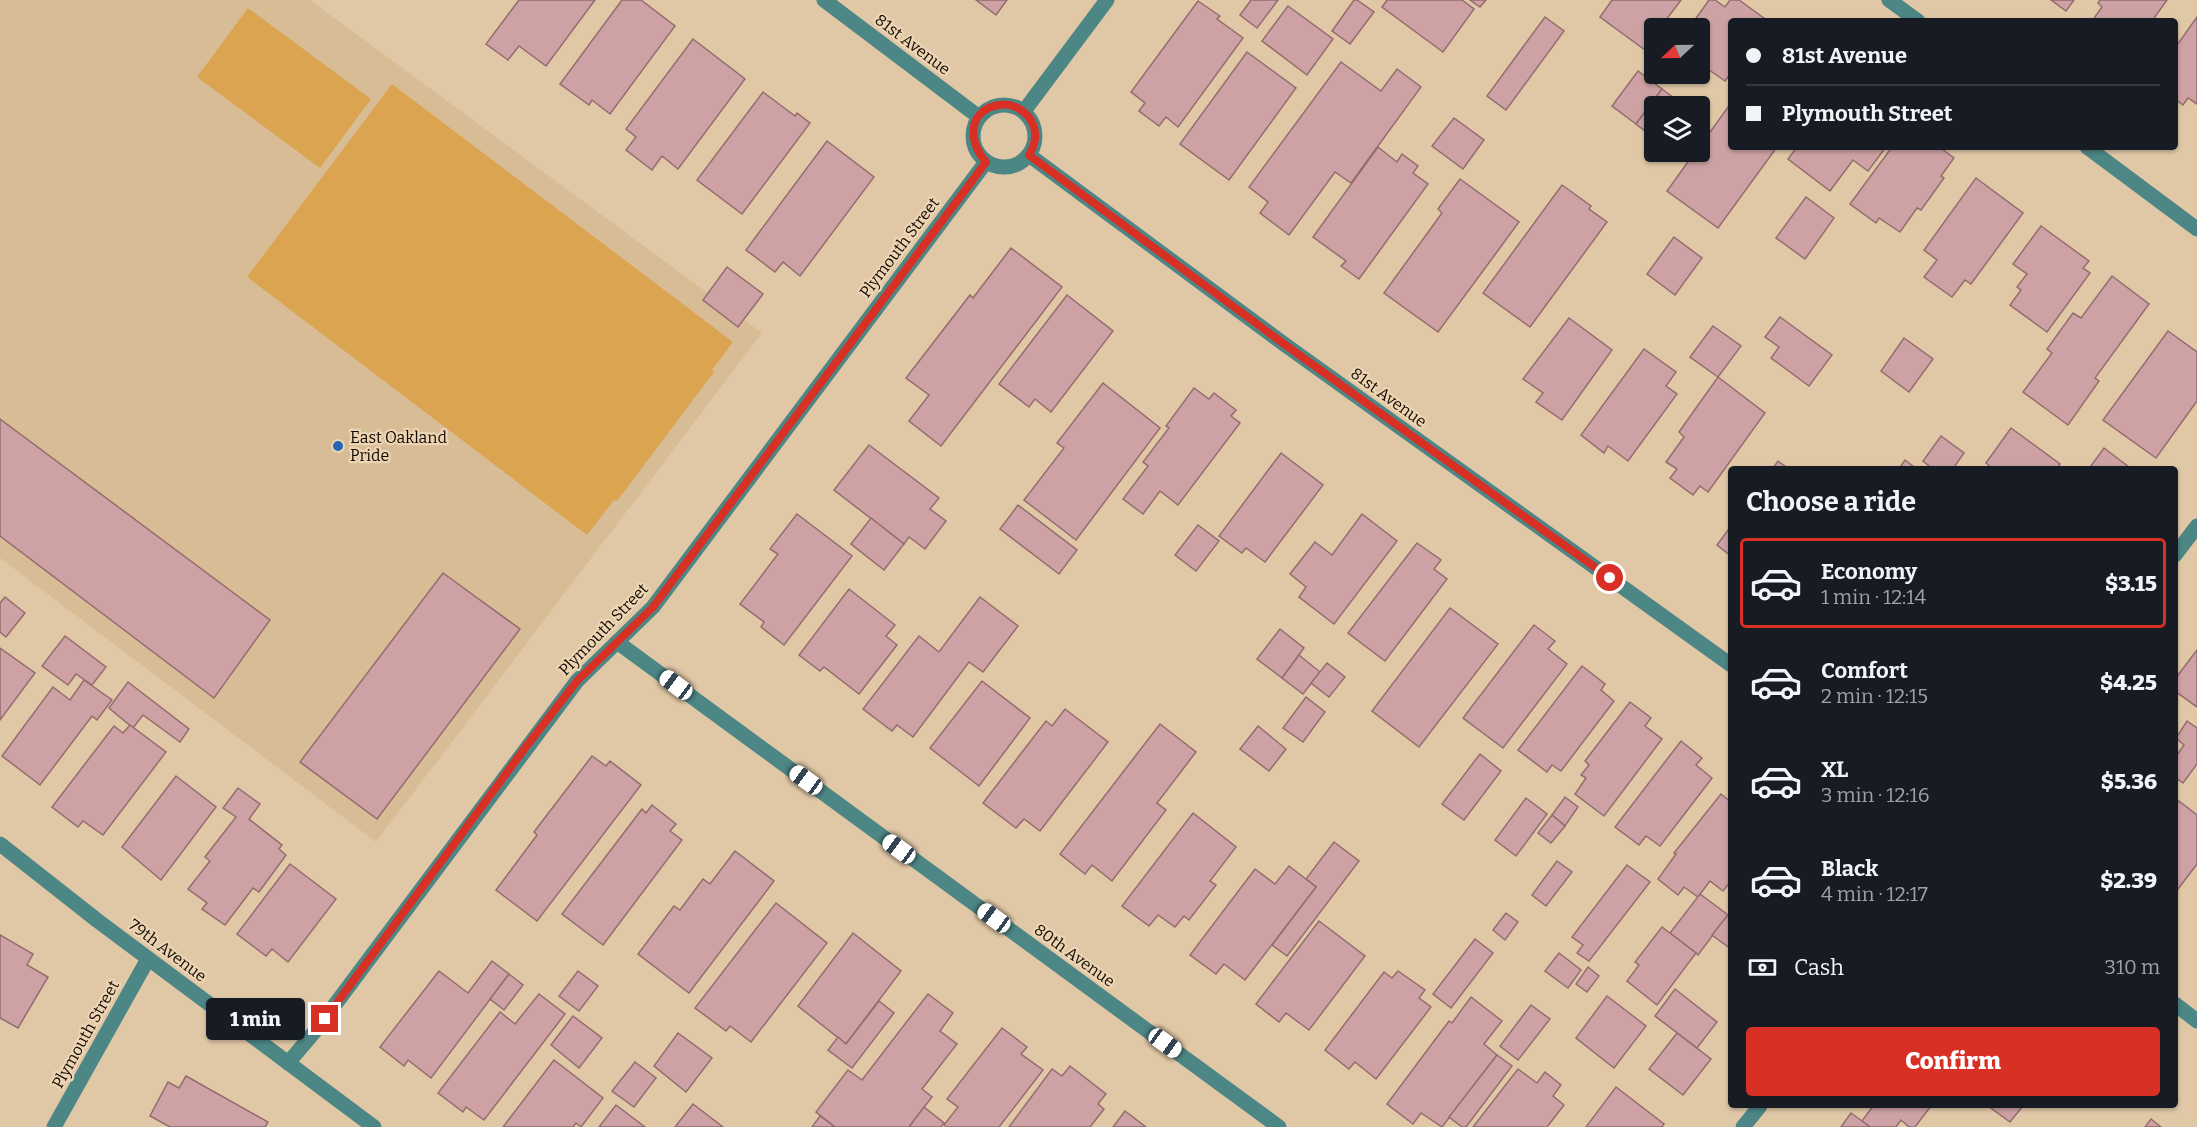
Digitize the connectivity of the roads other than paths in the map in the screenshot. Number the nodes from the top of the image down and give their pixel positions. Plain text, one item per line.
1 (825, 0) edge
2 (1107, 0) edge
3 (1889, 0) edge
4 (1914, 18) edge
5 (1024, 111) junction
6 (979, 117) junction
7 (2091, 150) edge
8 (1029, 155) junction
9 (986, 162) junction
10 (2197, 229) edge
11 (2197, 526) edge
12 (2178, 551) edge
13 (617, 642) junction
14 (1728, 663) edge
15 (0, 844) edge
16 (148, 958) junction
17 (2178, 1006) edge
18 (2197, 1021) edge
19 (288, 1063) junction
20 (1758, 1108) edge
21 (54, 1127) edge
22 (374, 1127) edge
23 (1279, 1127) edge
24 (1743, 1127) edge

1 - 6 street, 81st Avenue
2 - 5 street
3 - 4 street
5 - 6 street
5 - 8 street
6 - 9 street
7 - 10 street
8 - 9 street
8 - 14 street, 81st Avenue
9 - 13 street, Plymouth Street
11 - 12 street
13 - 19 street, Plymouth Street
13 - 23 street, 80th Avenue
15 - 16 street, 79th Avenue
16 - 19 street, 79th Avenue
16 - 21 street, Plymouth Street
17 - 18 street
19 - 22 street, 79th Avenue
20 - 24 street

